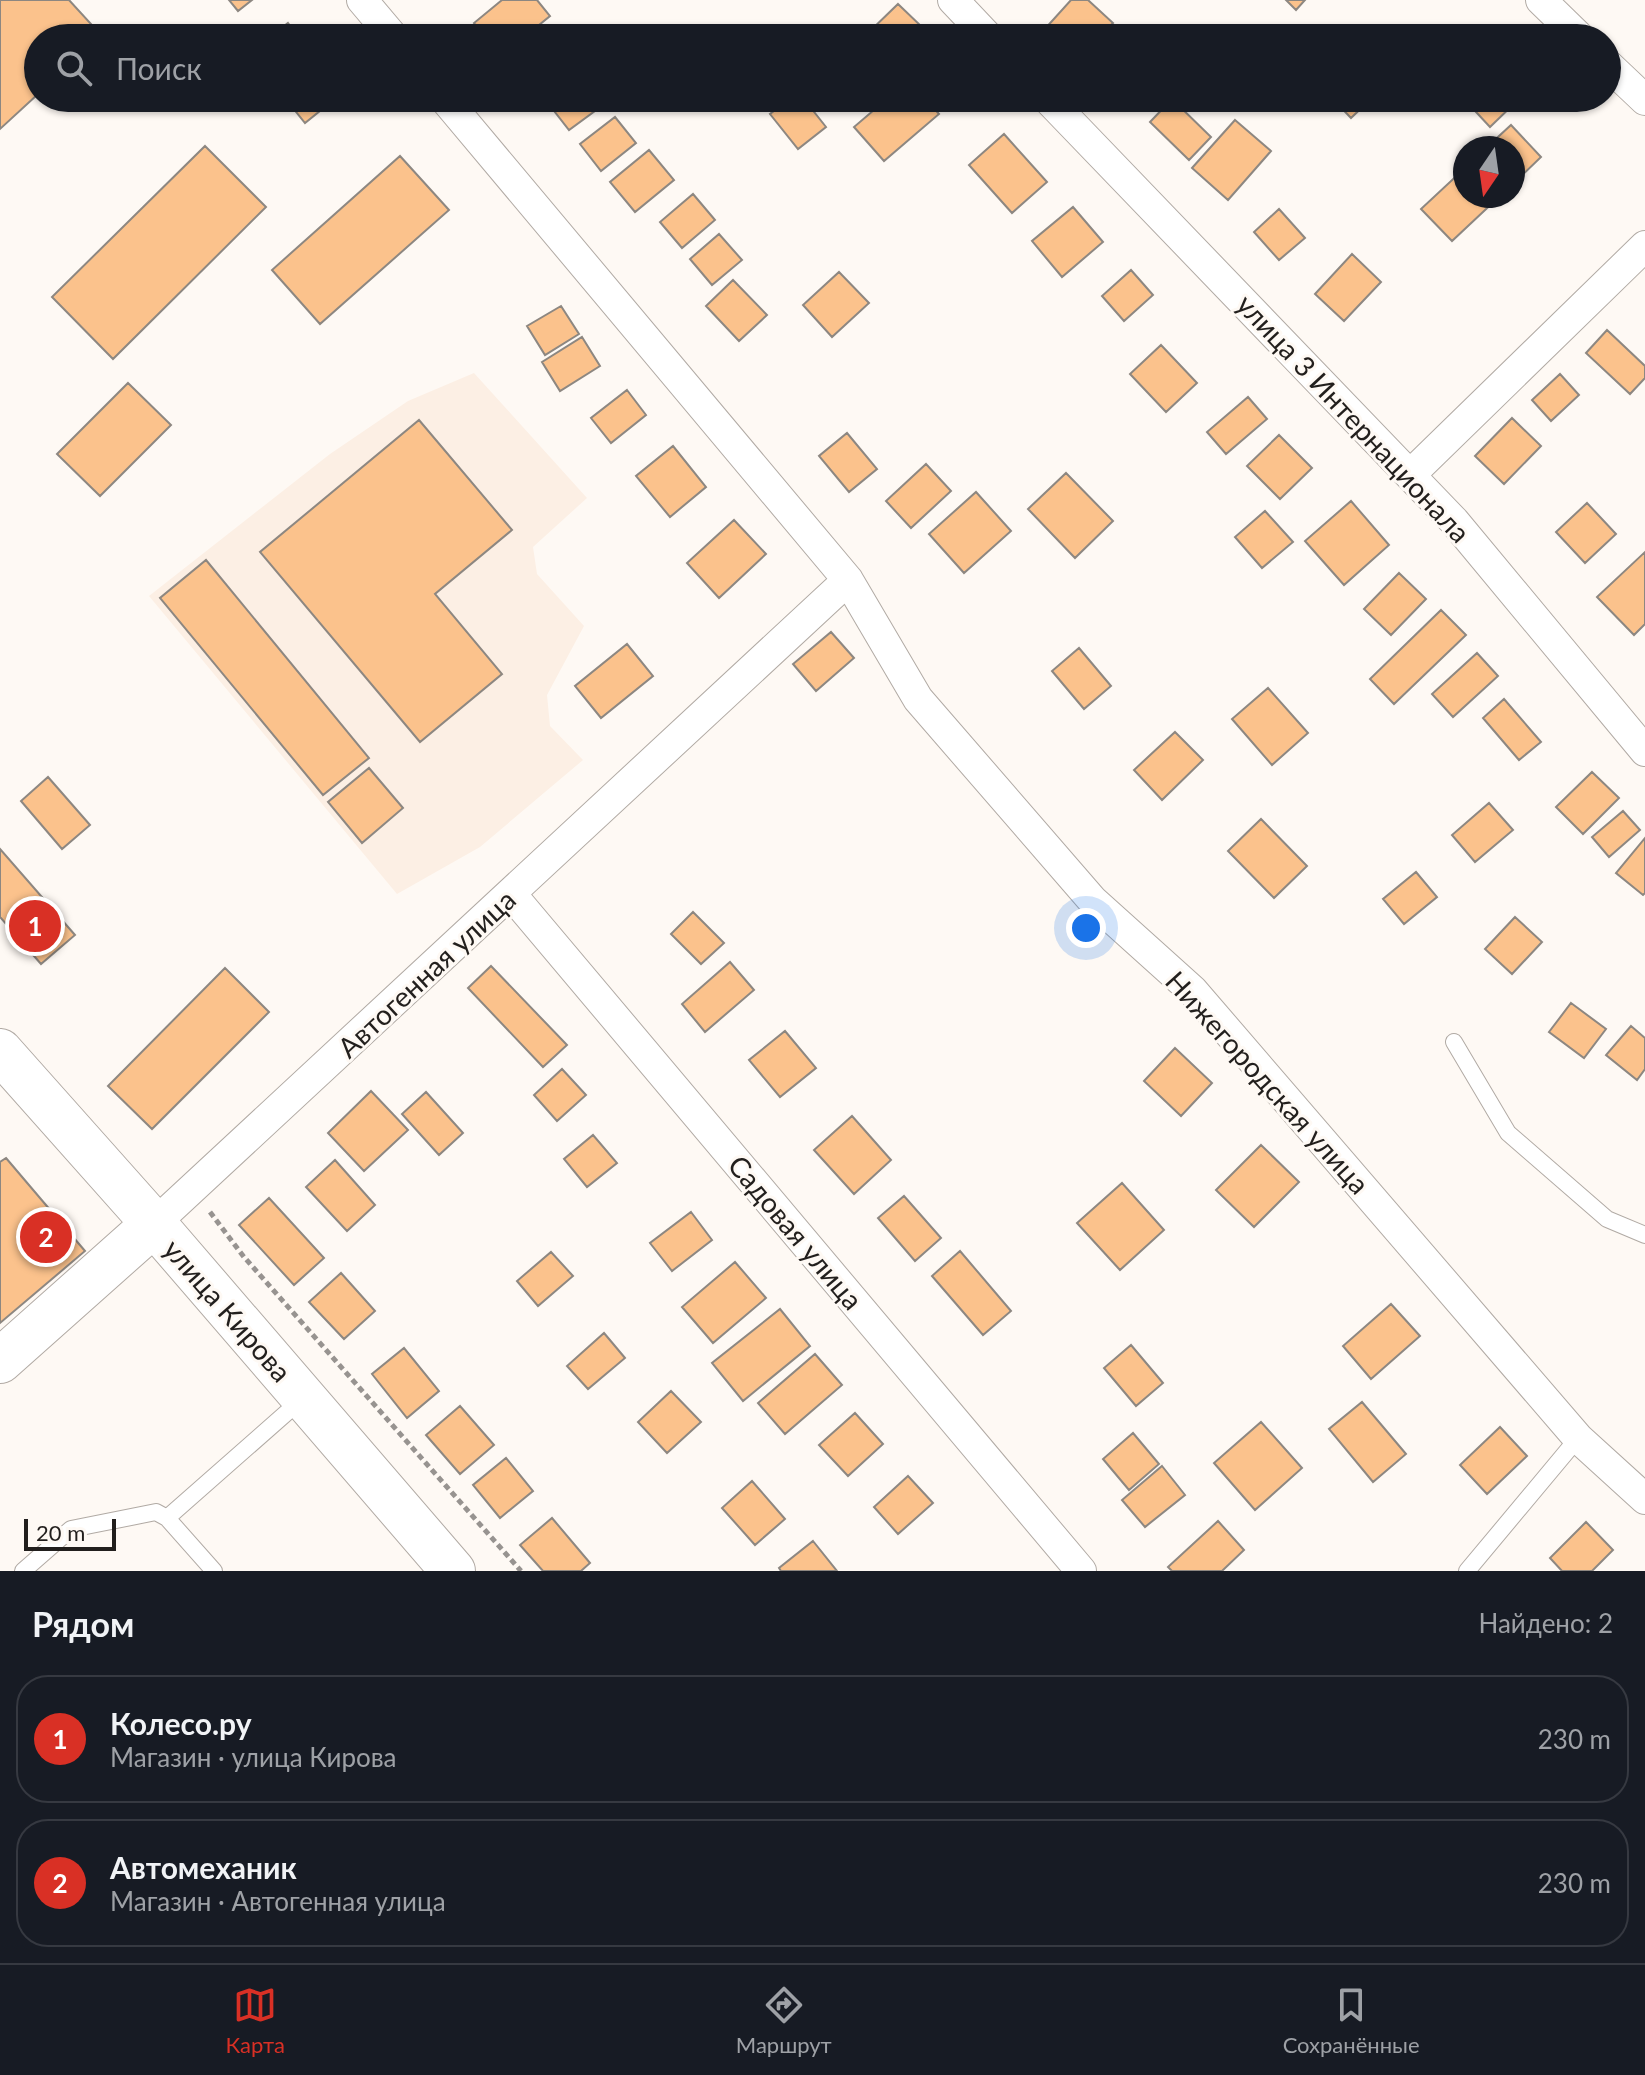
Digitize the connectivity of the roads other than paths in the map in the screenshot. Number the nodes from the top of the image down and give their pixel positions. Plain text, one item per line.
1 (362, 0) edge
2 (953, 0) edge
3 (1541, 0) edge
4 (382, 24) edge
5 (976, 24) edge
6 (1566, 24) edge
7 (1621, 77) edge
8 (1645, 100) edge
9 (456, 112) edge
10 (1061, 112) edge
11 (1645, 246) edge
12 (1411, 474) junction
13 (848, 580) junction
14 (1645, 751) edge
15 (511, 894) junction
16 (1454, 1042) dead end
17 (0, 1051) edge
18 (154, 1224) junction
19 (1645, 1235) edge
20 (0, 1361) edge
21 (304, 1398) junction
22 (1578, 1438) junction
23 (1645, 1499) edge
24 (167, 1518) junction
25 (23, 1571) edge
26 (214, 1571) edge
27 (453, 1571) edge
28 (1081, 1571) edge
29 (1467, 1571) edge

1 - 4 street
2 - 5 street
3 - 6 street
7 - 8 street
9 - 13 street, Нижегородская улица
10 - 12 street, улица 3 Интернационала
11 - 12 street
12 - 14 street, улица 3 Интернационала
13 - 15 street, Автогенная улица
13 - 22 street, Нижегородская улица
15 - 18 street, Автогенная улица
15 - 28 street, Садовая улица
16 - 19 lane
17 - 18 main road, улица Кирова
18 - 20 main road, Автогенная улица
18 - 21 main road, улица Кирова
21 - 24 lane
21 - 27 main road, улица Кирова
22 - 23 street, Нижегородская улица
22 - 29 lane
24 - 25 lane
24 - 26 lane

